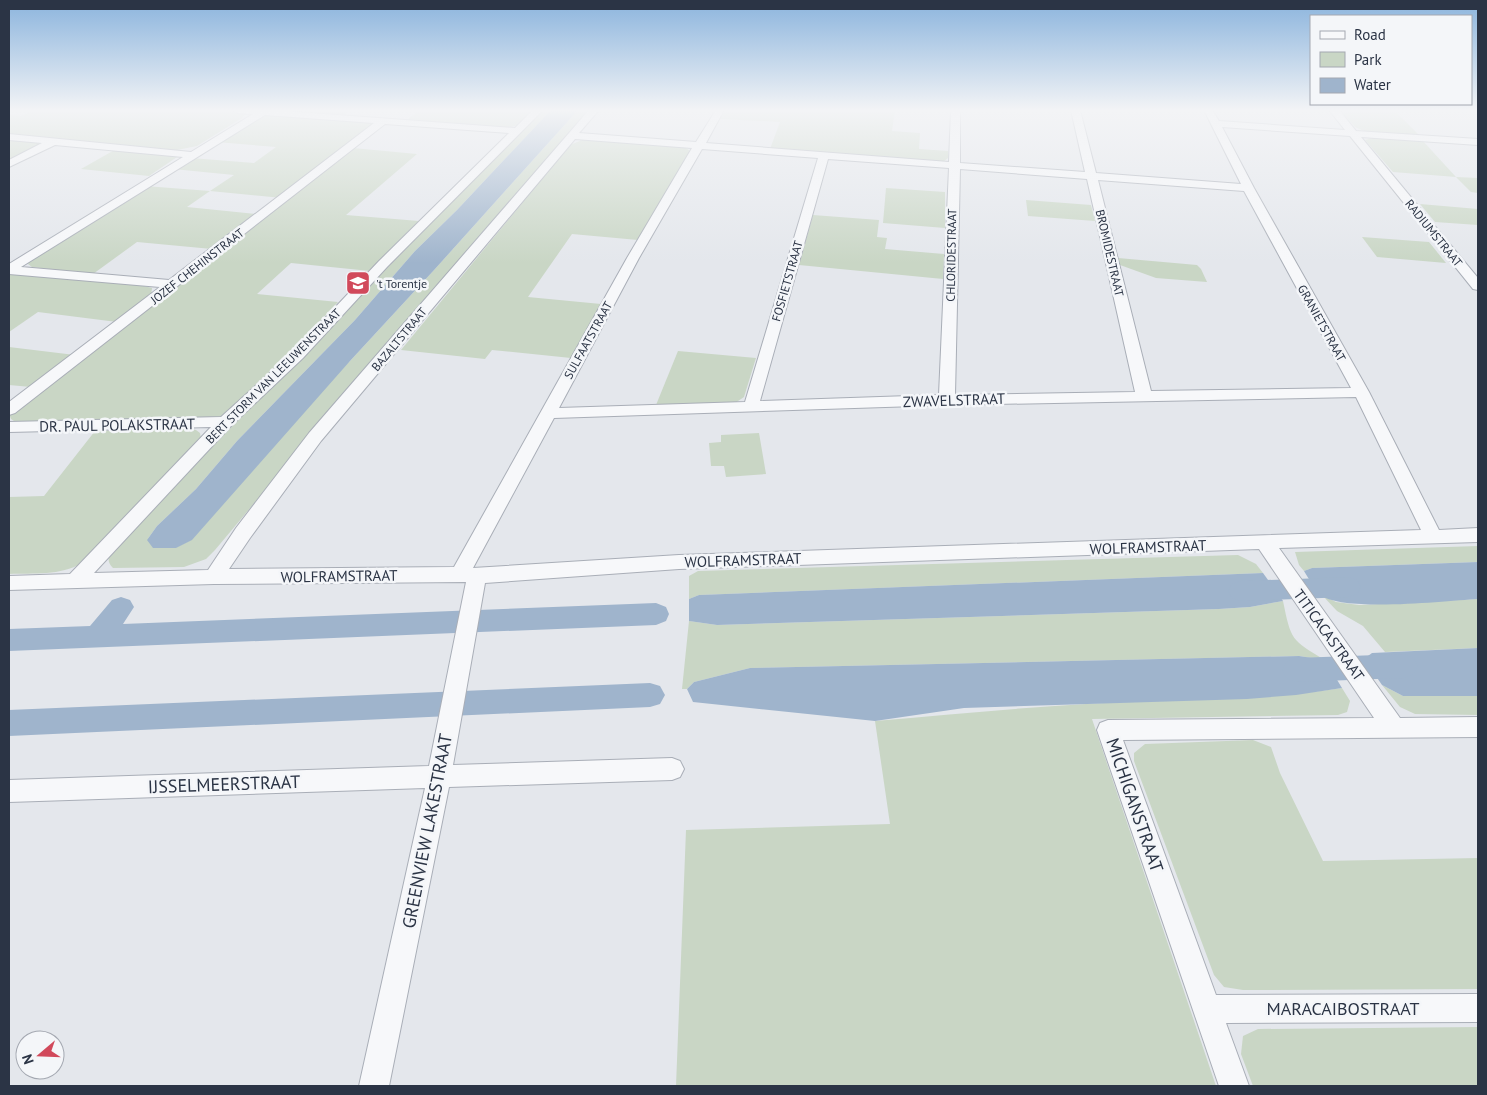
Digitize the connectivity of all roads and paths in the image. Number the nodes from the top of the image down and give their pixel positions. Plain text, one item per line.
1 (183, 161) edge
2 (331, 161) edge
3 (488, 161) edge
4 (552, 161) edge
5 (691, 161) edge
6 (823, 161) edge
7 (890, 161) edge
8 (953, 161) edge
9 (1088, 161) edge
10 (1235, 161) edge
11 (1376, 161) edge
12 (953, 166) junction
13 (1092, 177) junction
14 (1248, 188) junction
15 (9, 270) edge
16 (173, 284) junction
17 (1478, 286) edge
18 (1361, 392) junction
19 (1144, 396) junction
20 (948, 400) junction
21 (751, 407) junction
22 (9, 410) edge
23 (548, 413) junction
24 (226, 422) junction
25 (9, 427) edge
26 (1478, 535) edge
27 (1434, 537) junction
28 (1265, 543) junction
29 (214, 577) junction
30 (471, 579) junction
31 (75, 581) junction
32 (9, 583) edge
33 (1306, 603) joint
34 (1378, 703) joint
35 (1478, 727) edge
36 (1394, 728) junction
37 (672, 769) dead end
38 (439, 777) junction
39 (9, 791) edge
40 (1207, 1008) junction
41 (1478, 1008) edge
42 (374, 1086) edge
43 (1234, 1086) edge

1 - 15 street
2 - 16 street, JOZEF CHEHINSTRAAT
3 - 24 street, BERT STORM VAN LEEUWENSTRAAT
4 - 29 street, BAZALTSTRAAT
5 - 23 street, SULFAATSTRAAT
6 - 21 street, FOSFIETSTRAAT
7 - 12 street
8 - 12 street, CHLORIDESTRAAT
9 - 13 street, BROMIDESTRAAT
10 - 14 street, GRANIETSTRAAT
11 - 17 street, RADIUMSTRAAT
12 - 13 street
12 - 20 street, CHLORIDESTRAAT
13 - 14 street
13 - 19 street, BROMIDESTRAAT
14 - 18 street, GRANIETSTRAAT
15 - 16 street
16 - 22 street, JOZEF CHEHINSTRAAT
18 - 19 street, ZWAVELSTRAAT
18 - 27 street, GRANIETSTRAAT
19 - 20 street, ZWAVELSTRAAT
20 - 21 street, ZWAVELSTRAAT
21 - 23 street, ZWAVELSTRAAT
23 - 30 street, SULFAATSTRAAT
24 - 25 street, DR. PAUL POLAKSTRAAT
24 - 31 street, BERT STORM VAN LEEUWENSTRAAT
26 - 27 street, WOLFRAMSTRAAT
27 - 28 street, WOLFRAMSTRAAT
28 - 30 street, WOLFRAMSTRAAT
28 - 33 street, TITICACASTRAAT
29 - 30 street, WOLFRAMSTRAAT
29 - 31 street, WOLFRAMSTRAAT
30 - 38 street, GREENVIEW LAKESTRAAT
31 - 32 street, WOLFRAMSTRAAT
33 - 34 street, TITICACASTRAAT
34 - 36 street, TITICACASTRAAT
35 - 36 street, MICHIGANSTRAAT
36 - 40 street, MICHIGANSTRAAT
37 - 38 street, IJSSELMEERSTRAAT
38 - 39 street, IJSSELMEERSTRAAT
38 - 42 street, GREENVIEW LAKESTRAAT
40 - 41 street, MARACAIBOSTRAAT
40 - 43 street, MICHIGANSTRAAT

